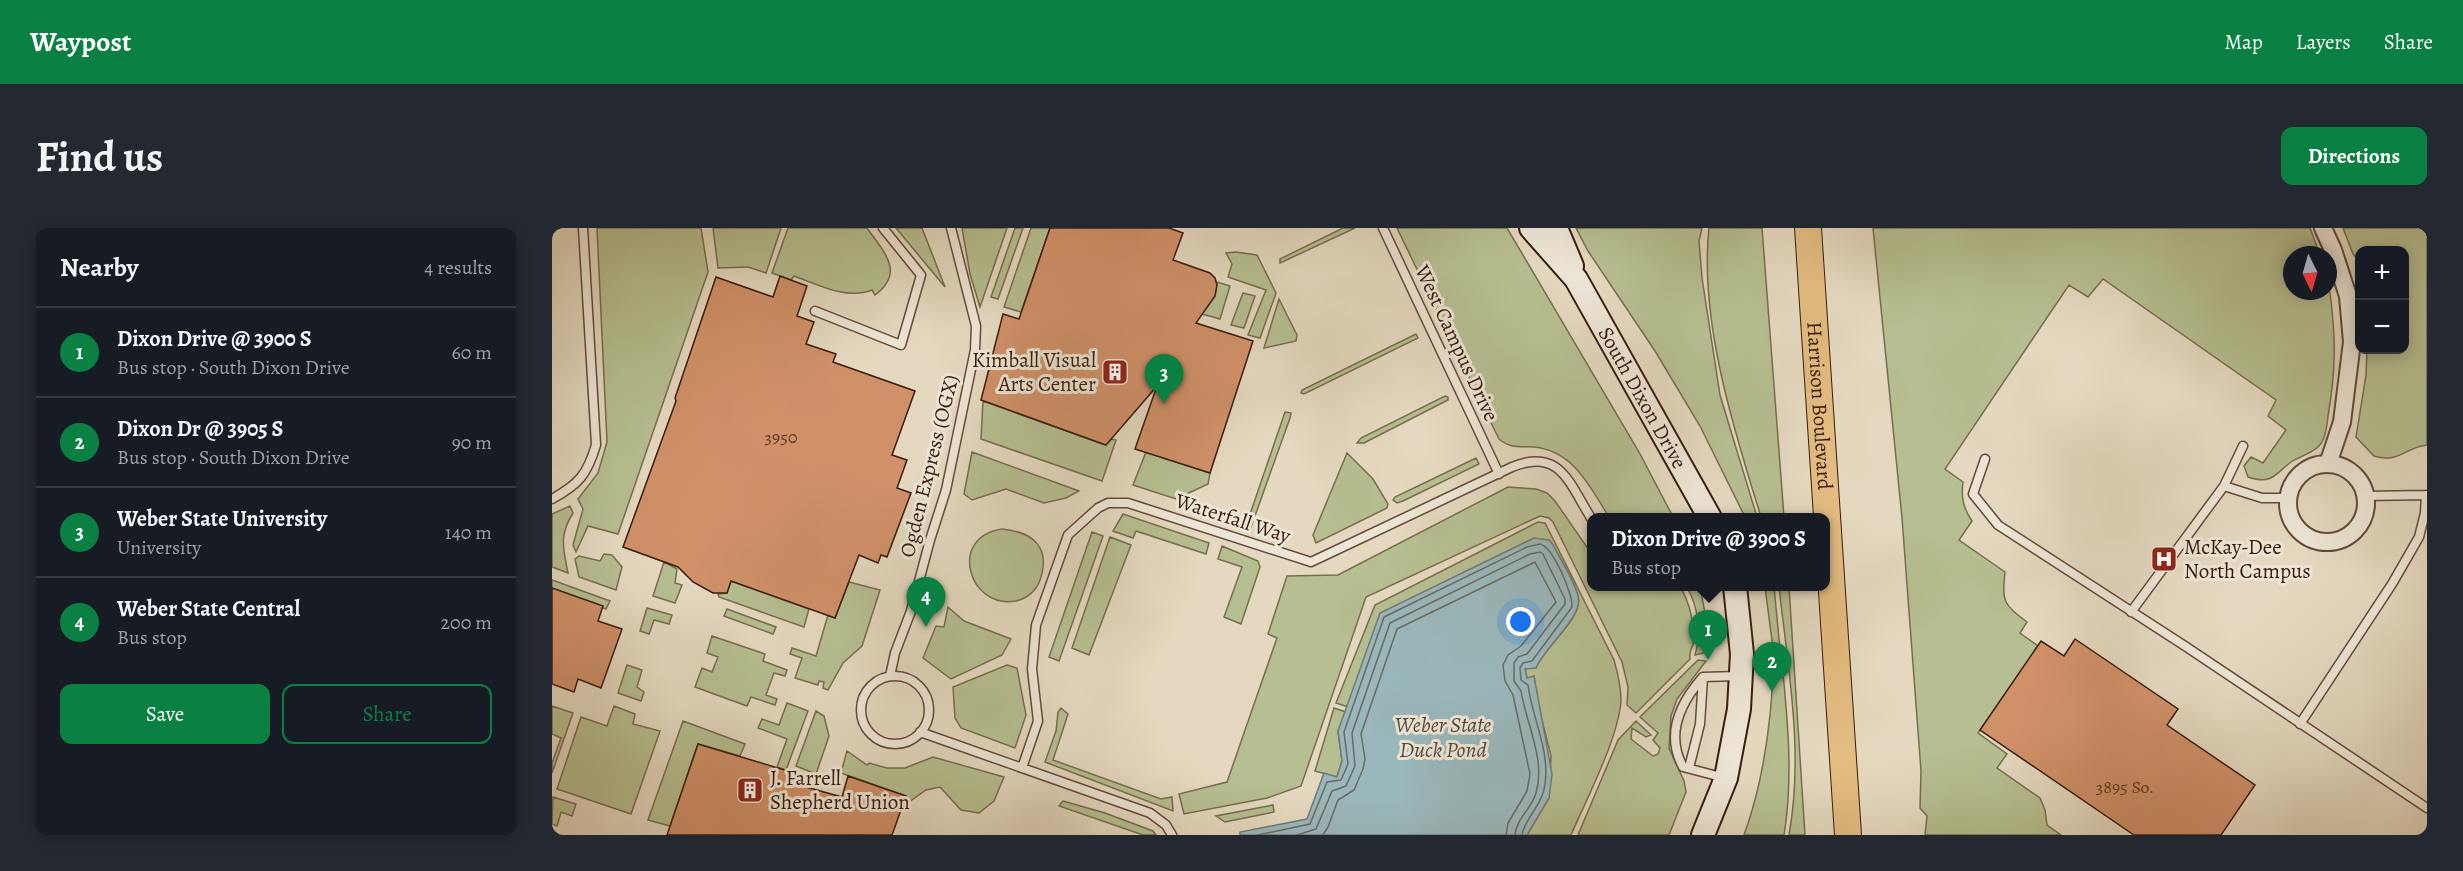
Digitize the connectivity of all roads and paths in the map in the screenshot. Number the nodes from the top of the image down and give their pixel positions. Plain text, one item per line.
1 (583, 228) edge
2 (883, 228) edge
3 (951, 228) edge
4 (1383, 228) edge
5 (1531, 228) edge
6 (1556, 228) edge
7 (1567, 228) edge
8 (1808, 228) edge
9 (2323, 228) edge
10 (1573, 269) junction
11 (815, 311) dead end
12 (2243, 446) dead end
13 (1984, 459) dead end
14 (2328, 464) junction
15 (1499, 474) junction
16 (2224, 486) junction
17 (2427, 495) edge
18 (2365, 496) junction
19 (2288, 498) junction
20 (552, 499) edge
21 (1589, 513) edge
22 (1707, 513) edge
23 (1827, 513) edge
24 (1830, 562) edge
25 (1736, 591) edge
26 (2131, 612) junction
27 (890, 676) junction
28 (1743, 676) junction
29 (1703, 677) junction
30 (2300, 724) junction
31 (920, 732) junction
32 (1022, 768) junction
33 (1689, 768) junction
34 (1725, 778) junction
35 (2427, 808) edge
36 (1172, 835) edge
37 (1704, 835) edge
38 (1848, 835) edge

1 - 20 lane
2 - 11 lane
3 - 27 lane, Ogden Express (OGX)
4 - 15 lane, West Campus Drive
5 - 10 street, South Dixon Drive
6 - 10 street, South Dixon Drive
7 - 10 street
8 - 23 main road, Harrison Boulevard
9 - 14 street
10 - 22 street, South Dixon Drive
12 - 16 lane
13 - 26 lane
14 - 18 street
14 - 19 street
15 - 21 lane, Waterfall Way
15 - 32 lane, Waterfall Way
16 - 19 lane
16 - 26 lane
17 - 18 lane
17 - 30 lane
18 - 19 street
24 - 38 main road, Harrison Boulevard
25 - 28 street
26 - 30 lane
27 - 31 lane
27 - 31 lane
28 - 29 lane
28 - 34 street
29 - 33 lane
29 - 33 lane
30 - 35 lane
31 - 32 lane
32 - 36 lane
33 - 34 lane
34 - 37 street

